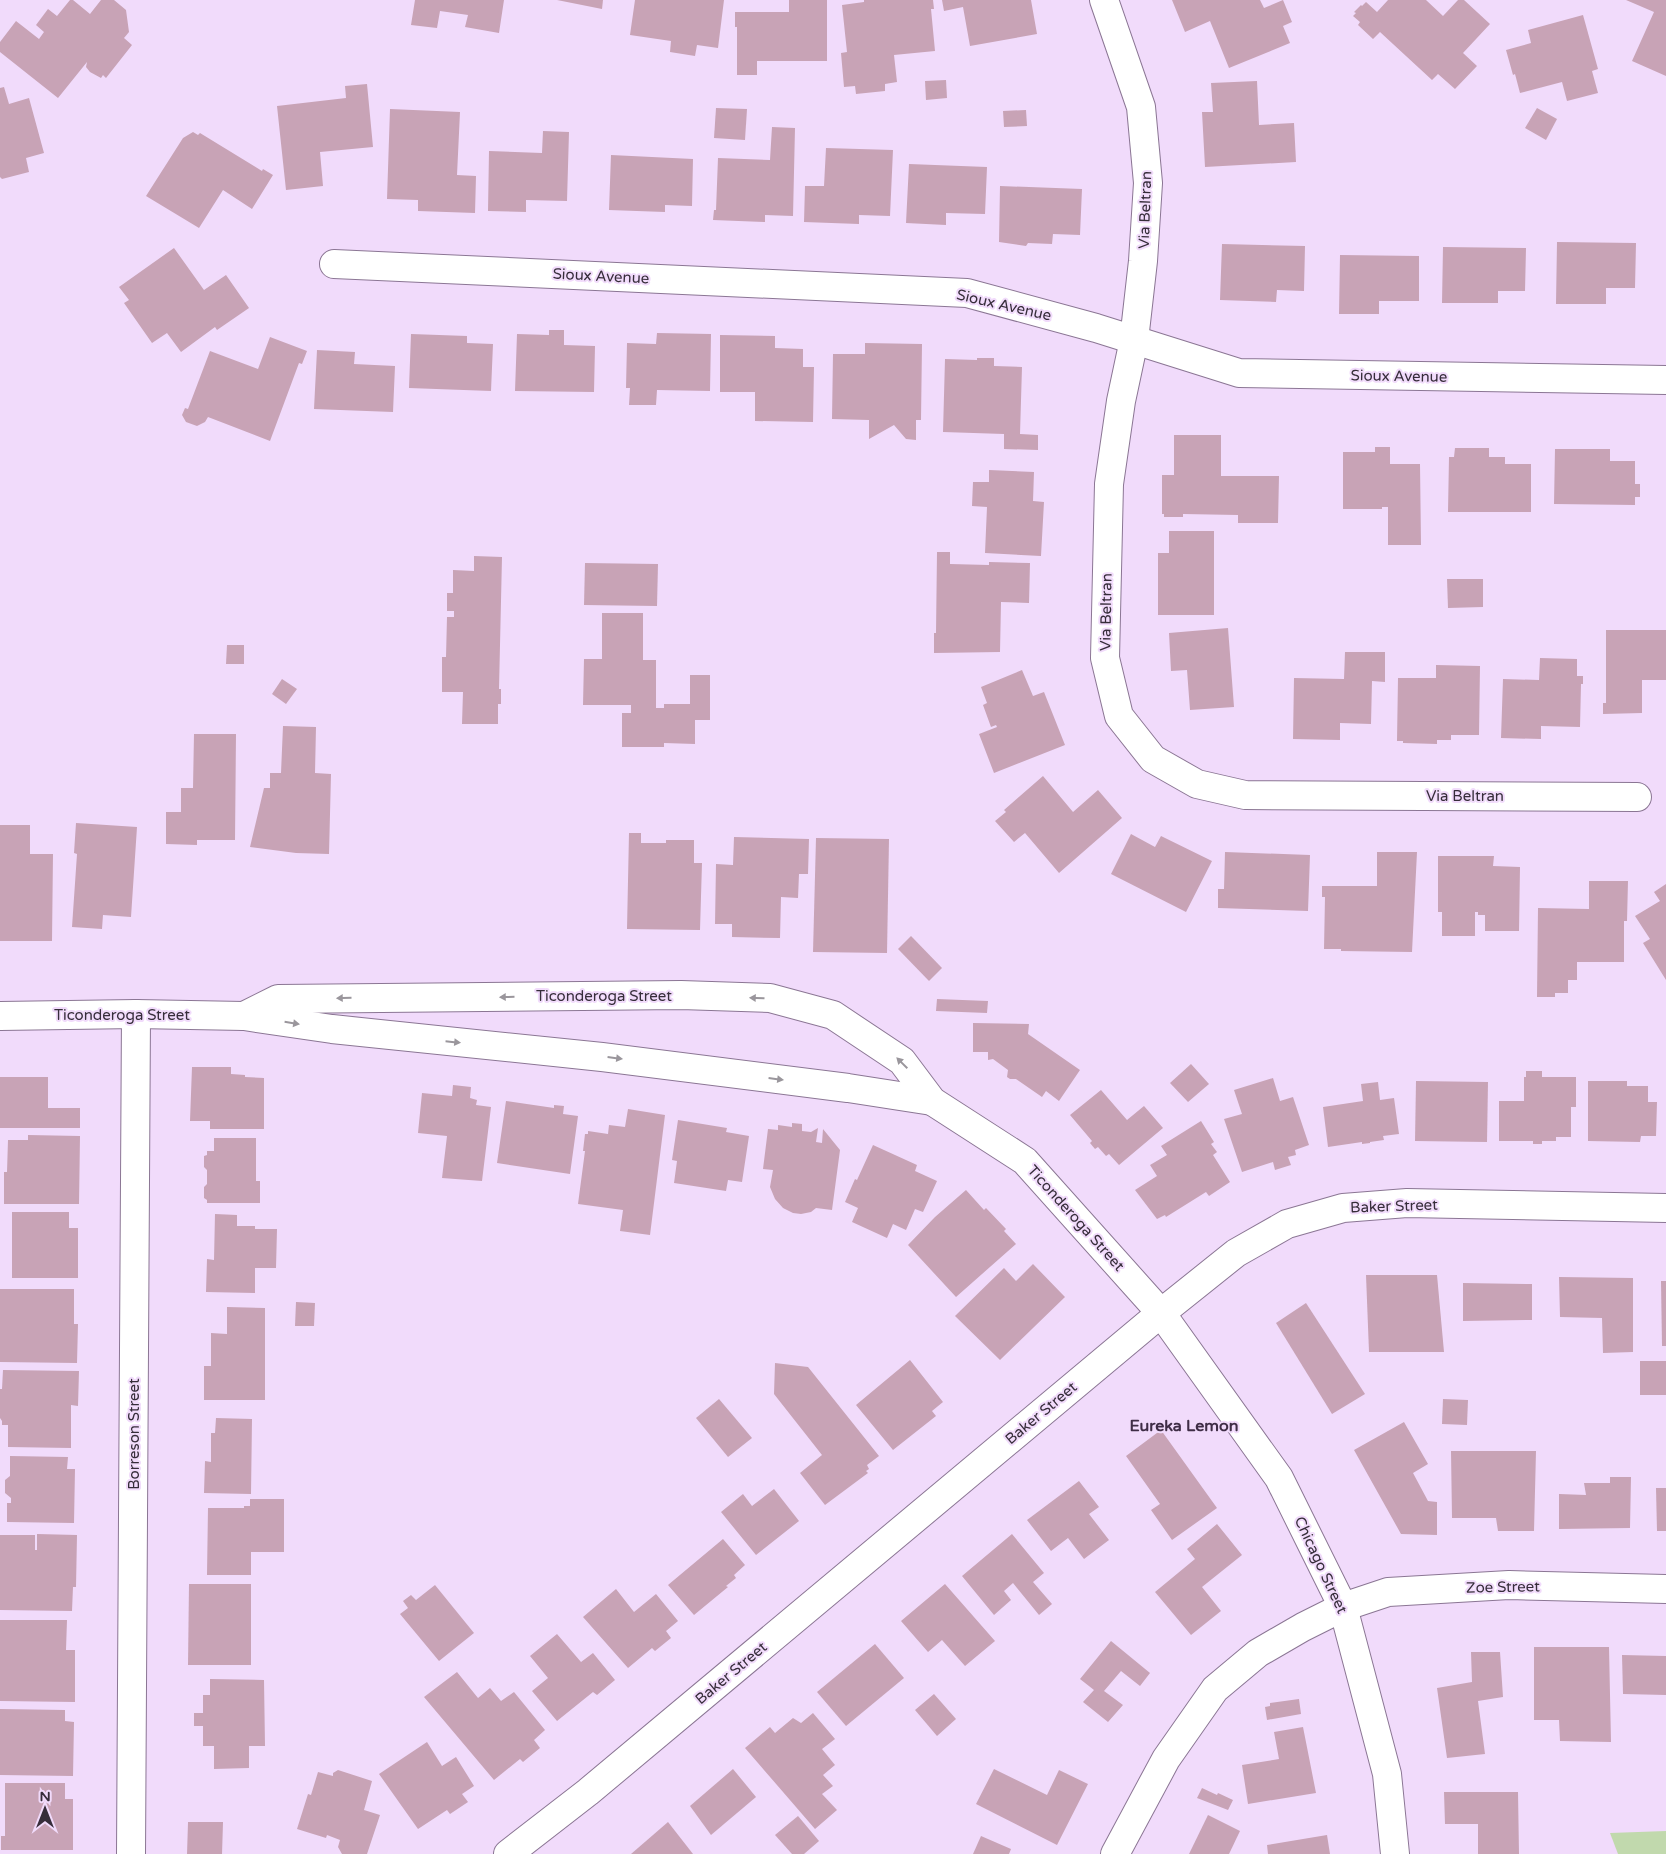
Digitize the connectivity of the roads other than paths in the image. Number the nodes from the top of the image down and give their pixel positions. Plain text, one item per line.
1 (1104, 0) edge
2 (334, 264) dead end
3 (1134, 340) junction
4 (1666, 380) edge
5 (1637, 796) dead end
6 (136, 1014) junction
7 (0, 1016) edge
8 (244, 1016) junction
9 (932, 1101) junction
10 (1666, 1208) edge
11 (1161, 1313) junction
12 (1666, 1589) edge
13 (1344, 1607) junction
14 (131, 1854) edge
15 (508, 1854) edge
16 (1115, 1854) edge
17 (1394, 1854) edge

1 - 3 street, Via Beltran
2 - 3 street, Sioux Avenue
3 - 4 street, Sioux Avenue
3 - 5 street, Via Beltran
6 - 7 street, Ticonderoga Street
6 - 8 street, Ticonderoga Street
6 - 14 street, Borreson Street
8 -> 9 street, Ticonderoga Street
9 -> 8 street, Ticonderoga Street
9 - 11 street, Ticonderoga Street
10 - 11 street, Baker Street
11 - 13 street, Chicago Street
11 - 15 street, Baker Street
12 - 13 street, Zoe Street
13 - 16 street, Zoe Street
13 - 17 street, Chicago Street

